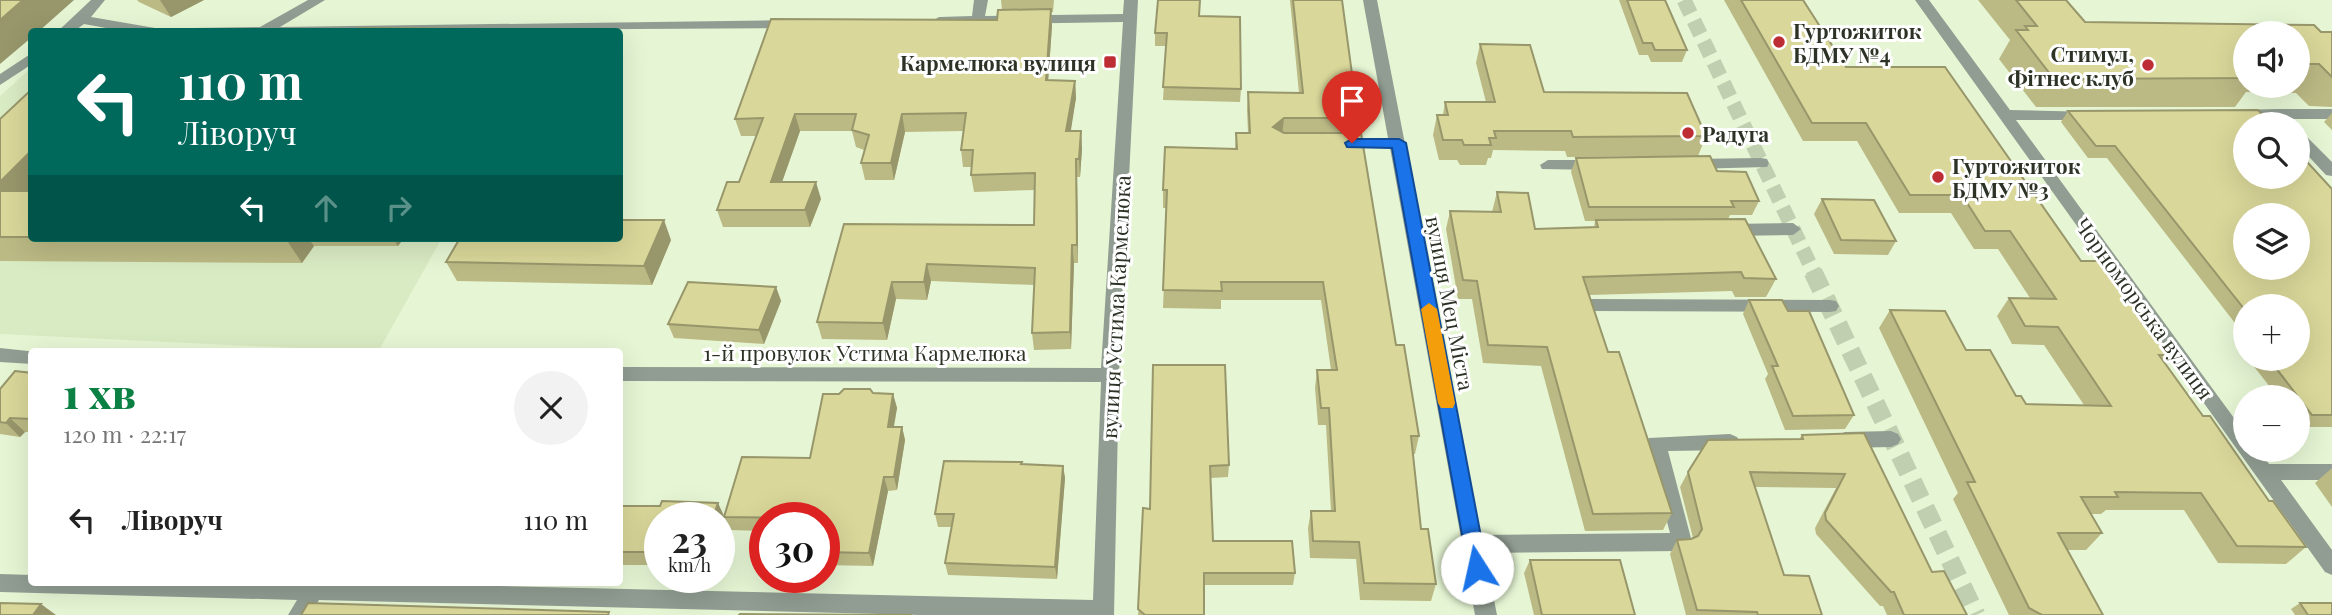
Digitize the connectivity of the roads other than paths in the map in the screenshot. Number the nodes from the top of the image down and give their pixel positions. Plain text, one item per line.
1 (98, 0) edge
2 (318, 0) edge
3 (981, 0) edge
4 (1370, 0) edge
5 (1922, 0) edge
6 (1131, 9) edge
7 (80, 19) junction
8 (978, 19) junction
9 (919, 22) edge
10 (808, 24) edge
11 (69, 28) edge
12 (132, 28) edge
13 (269, 28) edge
14 (446, 28) edge
15 (28, 60) edge
16 (0, 81) edge
17 (2332, 114) edge
18 (2006, 115) junction
19 (2100, 115) edge
20 (2222, 115) edge
21 (2233, 116) edge
22 (2310, 116) edge
23 (1399, 143) junction
24 (1321, 144) edge
25 (2310, 148) edge
26 (1761, 163) dead end
27 (1615, 164) edge
28 (1668, 164) edge
29 (1548, 165) dead end
30 (2332, 171) edge
31 (1793, 229) dead end
32 (1713, 230) edge
33 (1591, 305) edge
34 (1829, 306) dead end
35 (0, 355) edge
36 (28, 356) edge
37 (623, 374) edge
38 (1110, 374) junction
39 (2233, 430) edge
40 (1891, 439) dead end
41 (1822, 440) edge
42 (1752, 442) edge
43 (2256, 462) edge
44 (2264, 472) junction
45 (2332, 472) edge
46 (1473, 544) junction
47 (2332, 566) edge
48 (0, 583) edge
49 (28, 584) edge
50 (117, 586) edge
51 (313, 591) junction
52 (1104, 612) edge
53 (299, 615) edge
54 (1486, 615) edge

1 - 7 street
2 - 13 street
3 - 8 street
4 - 23 street, вулиця Мец Міста
5 - 18 street, Чорноморська вулиця
6 - 8 street
6 - 38 street, вулиця Устима Кармелюка
7 - 11 street
7 - 12 street
8 - 9 street
10 - 14 street
15 - 16 street
17 - 22 street
18 - 19 street
18 - 39 street, Чорноморська вулиця
20 - 21 street
23 - 24 street
23 - 46 street, вулиця Мец Міста
25 - 30 street
26 - 28 street
27 - 29 street
31 - 32 street
33 - 34 street
35 - 36 street
37 - 38 street, 1-й провулок Устима Кармелюка
38 - 52 street, вулиця Устима Кармелюка
40 - 41 street
42 - 46 street
43 - 44 street, Чорноморська вулиця
44 - 45 street
44 - 47 street, Чорноморська вулиця
46 - 54 street, вулиця Мец Міста
48 - 49 street
50 - 51 street
51 - 52 street
51 - 53 street

